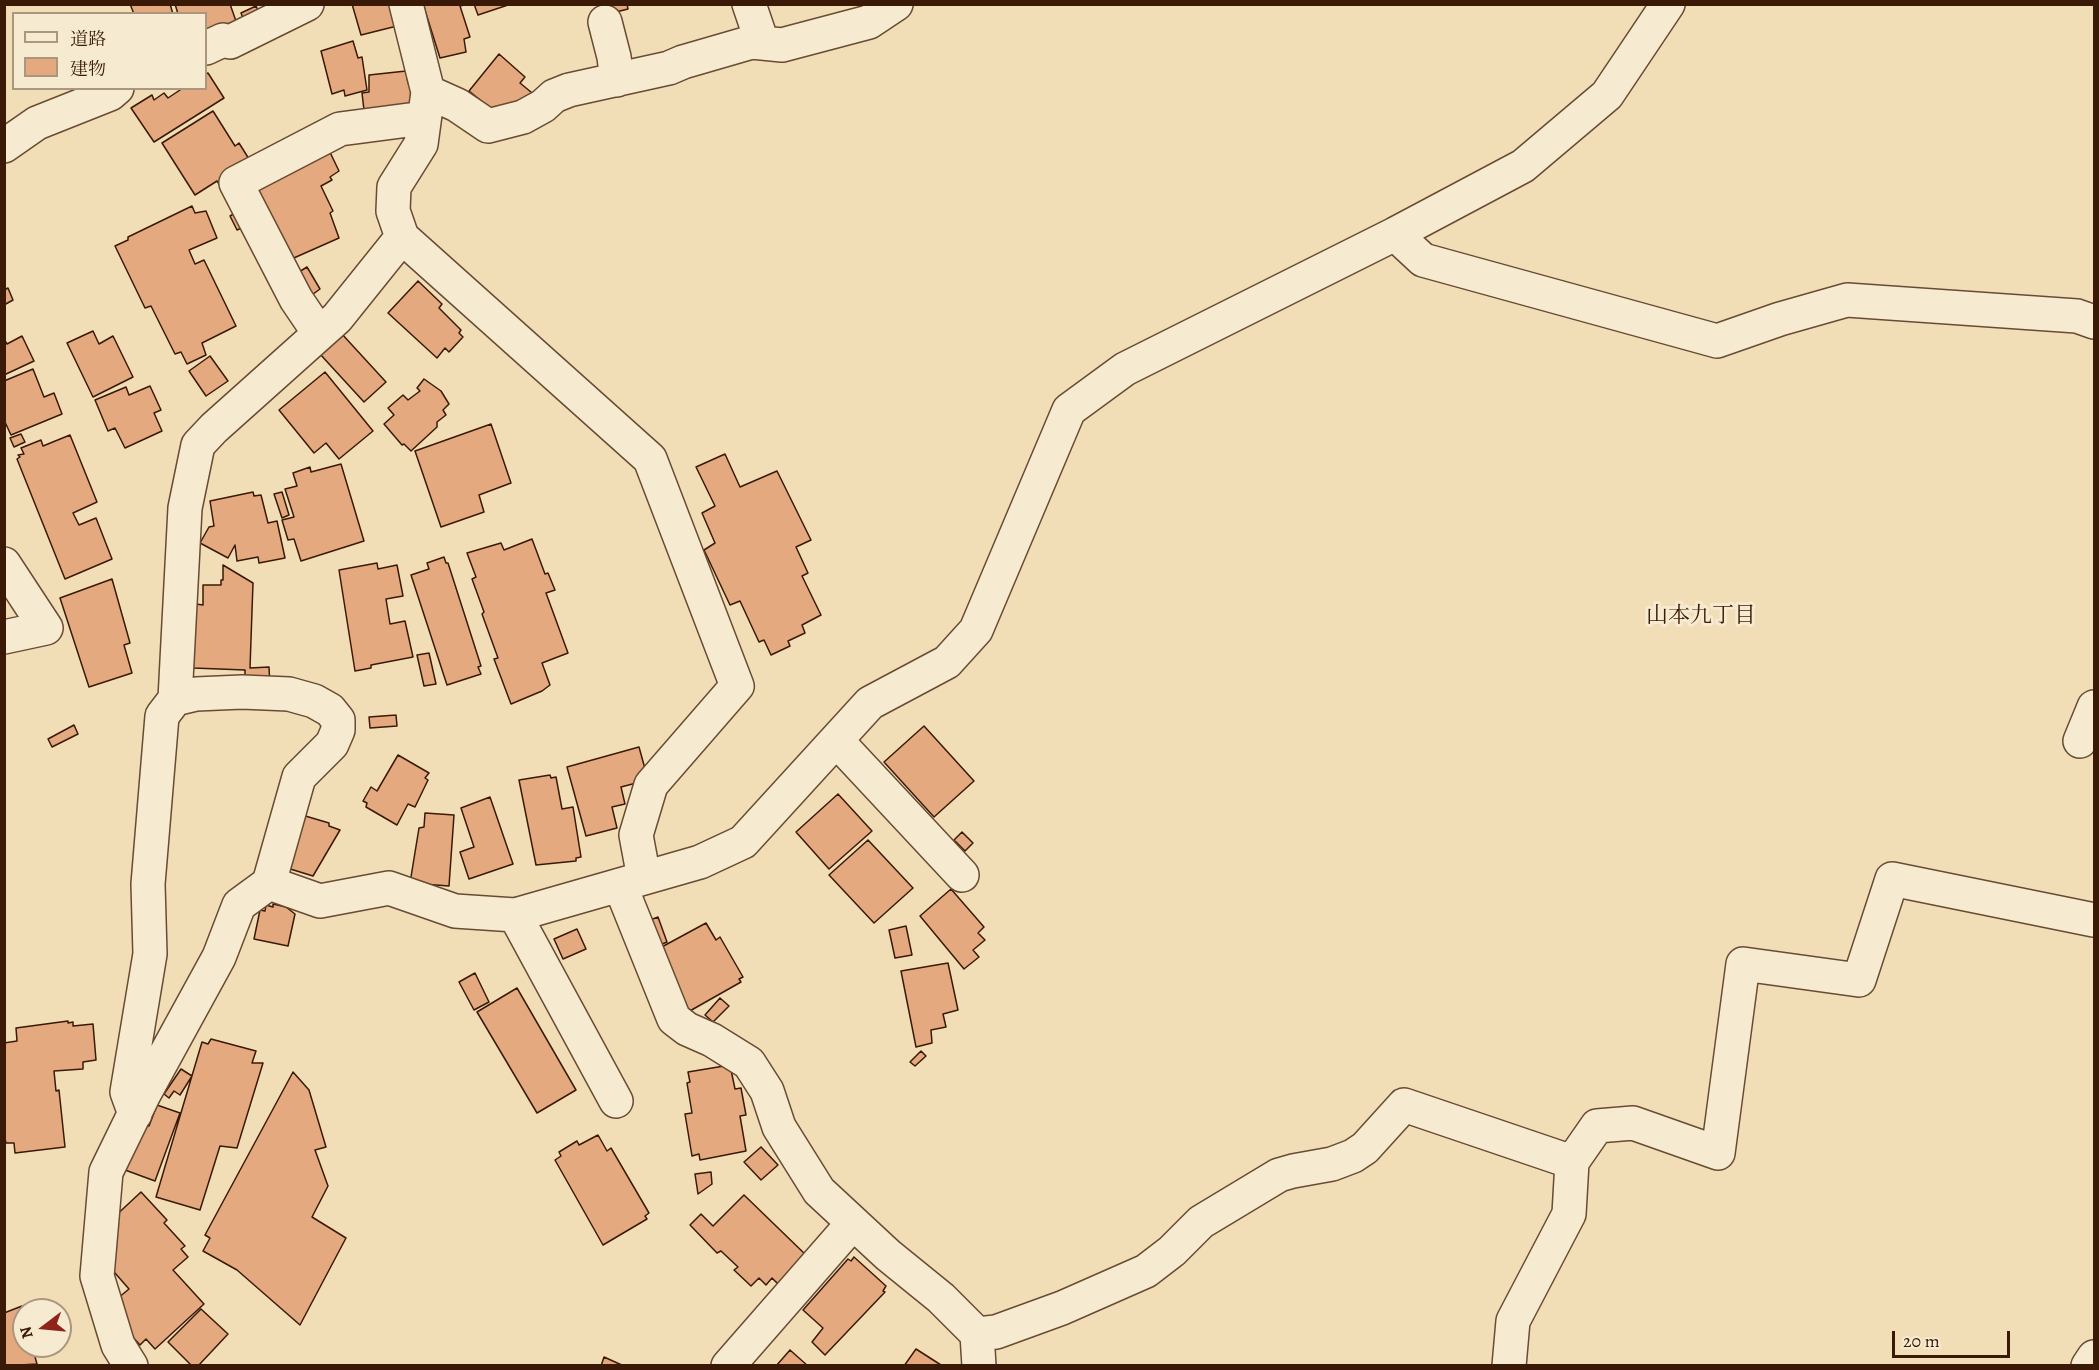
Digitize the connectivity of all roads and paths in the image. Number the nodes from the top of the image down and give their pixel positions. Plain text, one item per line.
1 (307, 4) edge
2 (406, 4) edge
3 (749, 4) edge
4 (896, 4) edge
5 (1668, 4) edge
6 (605, 22) dead end
7 (762, 42) junction
8 (207, 48) edge
9 (617, 80) junction
10 (115, 90) edge
11 (426, 105) junction
12 (4, 146) edge
13 (1395, 234) junction
14 (402, 237) junction
15 (2094, 322) edge
16 (319, 333) junction
17 (4, 564) edge
18 (4, 637) edge
19 (175, 699) junction
20 (2094, 707) edge
21 (836, 740) junction
22 (2080, 741) dead end
23 (962, 875) dead end
24 (632, 882) junction
25 (269, 883) junction
26 (515, 915) junction
27 (2094, 920) edge
28 (616, 1101) dead end
29 (135, 1114) junction
30 (1572, 1162) junction
31 (853, 1224) junction
32 (978, 1350) edge
33 (2094, 1357) edge
34 (131, 1365) edge
35 (728, 1365) edge
36 (1509, 1365) edge
37 (2088, 1365) edge

1 - 8 street
2 - 11 street
3 - 7 street
4 - 7 street
5 - 13 street
6 - 9 street
7 - 9 street
9 - 11 street
10 - 12 street
11 - 14 street
11 - 16 street
13 - 15 street
13 - 21 street
14 - 16 street
14 - 24 street
16 - 19 street
17 - 18 street
19 - 25 street
19 - 29 street
20 - 22 street
21 - 23 street
21 - 24 street
24 - 26 street
24 - 31 street
25 - 26 street
25 - 29 street
26 - 28 street
27 - 30 street
29 - 34 street
30 - 32 street
30 - 36 street
31 - 32 street
31 - 35 street
33 - 37 street

